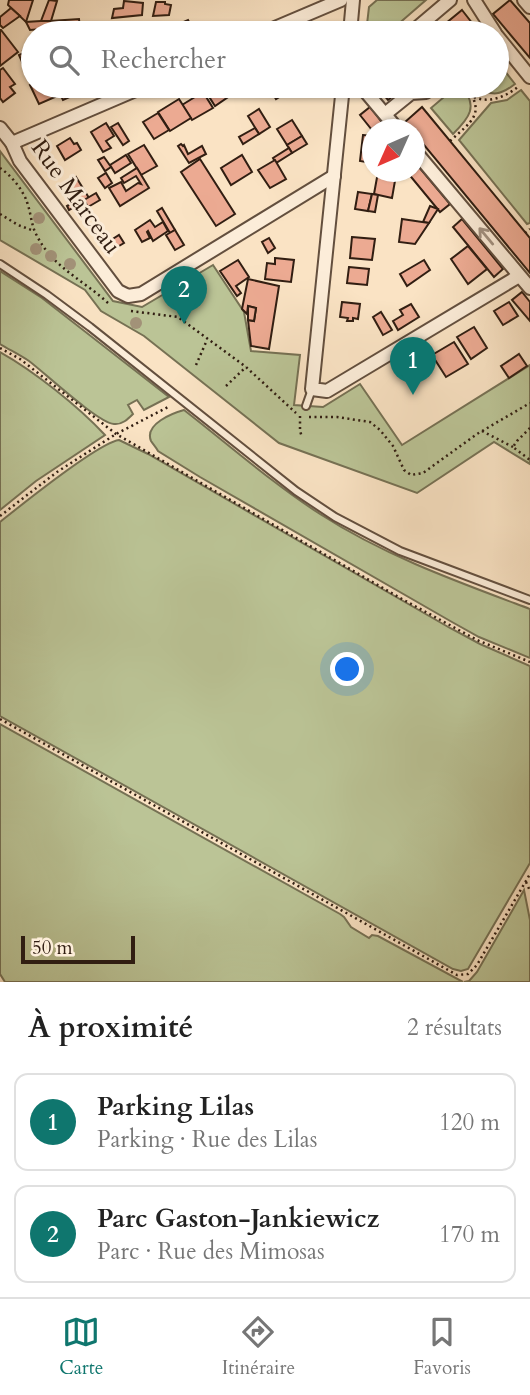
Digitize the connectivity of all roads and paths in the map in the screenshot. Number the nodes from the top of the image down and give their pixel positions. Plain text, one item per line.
1 (341, 0) edge
2 (353, 0) edge
3 (450, 0) edge
4 (474, 0) edge
5 (524, 0) edge
6 (530, 7) edge
7 (291, 21) edge
8 (350, 21) edge
9 (425, 21) edge
10 (488, 21) edge
11 (509, 50) edge
12 (530, 77) edge
13 (509, 94) edge
14 (117, 98) edge
15 (343, 98) edge
16 (372, 98) edge
17 (405, 98) edge
18 (474, 98) edge
19 (479, 98) edge
20 (496, 98) edge
21 (385, 114) junction
22 (389, 119) edge
23 (0, 128) edge
24 (450, 141) dead end
25 (12, 143) junction
26 (425, 162) edge
27 (0, 168) edge
28 (334, 176) junction
29 (0, 214) edge
30 (530, 229) edge
31 (34, 231) junction
32 (525, 233) dead end
33 (0, 264) edge
34 (519, 276) junction
35 (530, 288) edge
36 (119, 307) dead end
37 (131, 311) dead end
38 (207, 338) junction
39 (0, 348) edge
40 (195, 365) dead end
41 (246, 367) junction
42 (226, 386) dead end
43 (312, 388) junction
44 (182, 400) junction
45 (530, 402) edge
46 (306, 406) dead end
47 (300, 416) junction
48 (530, 428) edge
49 (481, 431) junction
50 (116, 434) junction
51 (302, 437) dead end
52 (513, 447) junction
53 (530, 460) edge
54 (0, 516) edge
55 (530, 600) edge
56 (530, 662) edge
57 (0, 719) edge
58 (530, 874) edge
59 (526, 882) junction
60 (530, 891) edge

1 - 7 street
2 - 8 street
3 - 9 street
4 - 10 street
5 - 6 street
11 - 12 street
12 - 13 path
14 - 25 street
15 - 28 street
16 - 21 street
17 - 21 street
18 - 24 path
19 - 20 path
21 - 22 street
23 - 25 street, Rue Marceau
25 - 28 street, Rue Marceau
34 -> 26 street
27 - 31 path
28 - 43 street
29 - 31 path
30 - 32 path
31 - 36 path
33 - 44 lane
34 - 35 street
34 - 43 street
37 - 38 path
38 - 40 path
38 - 41 path
39 - 50 path
41 - 42 path
41 - 47 path
43 - 46 lane
44 - 50 path
44 - 55 lane
45 - 49 path
47 - 49 path
47 - 51 path
48 - 52 path
49 - 52 path
50 - 54 path
50 - 56 path
52 - 53 path
57 - 59 path
58 - 59 path
59 - 60 path

